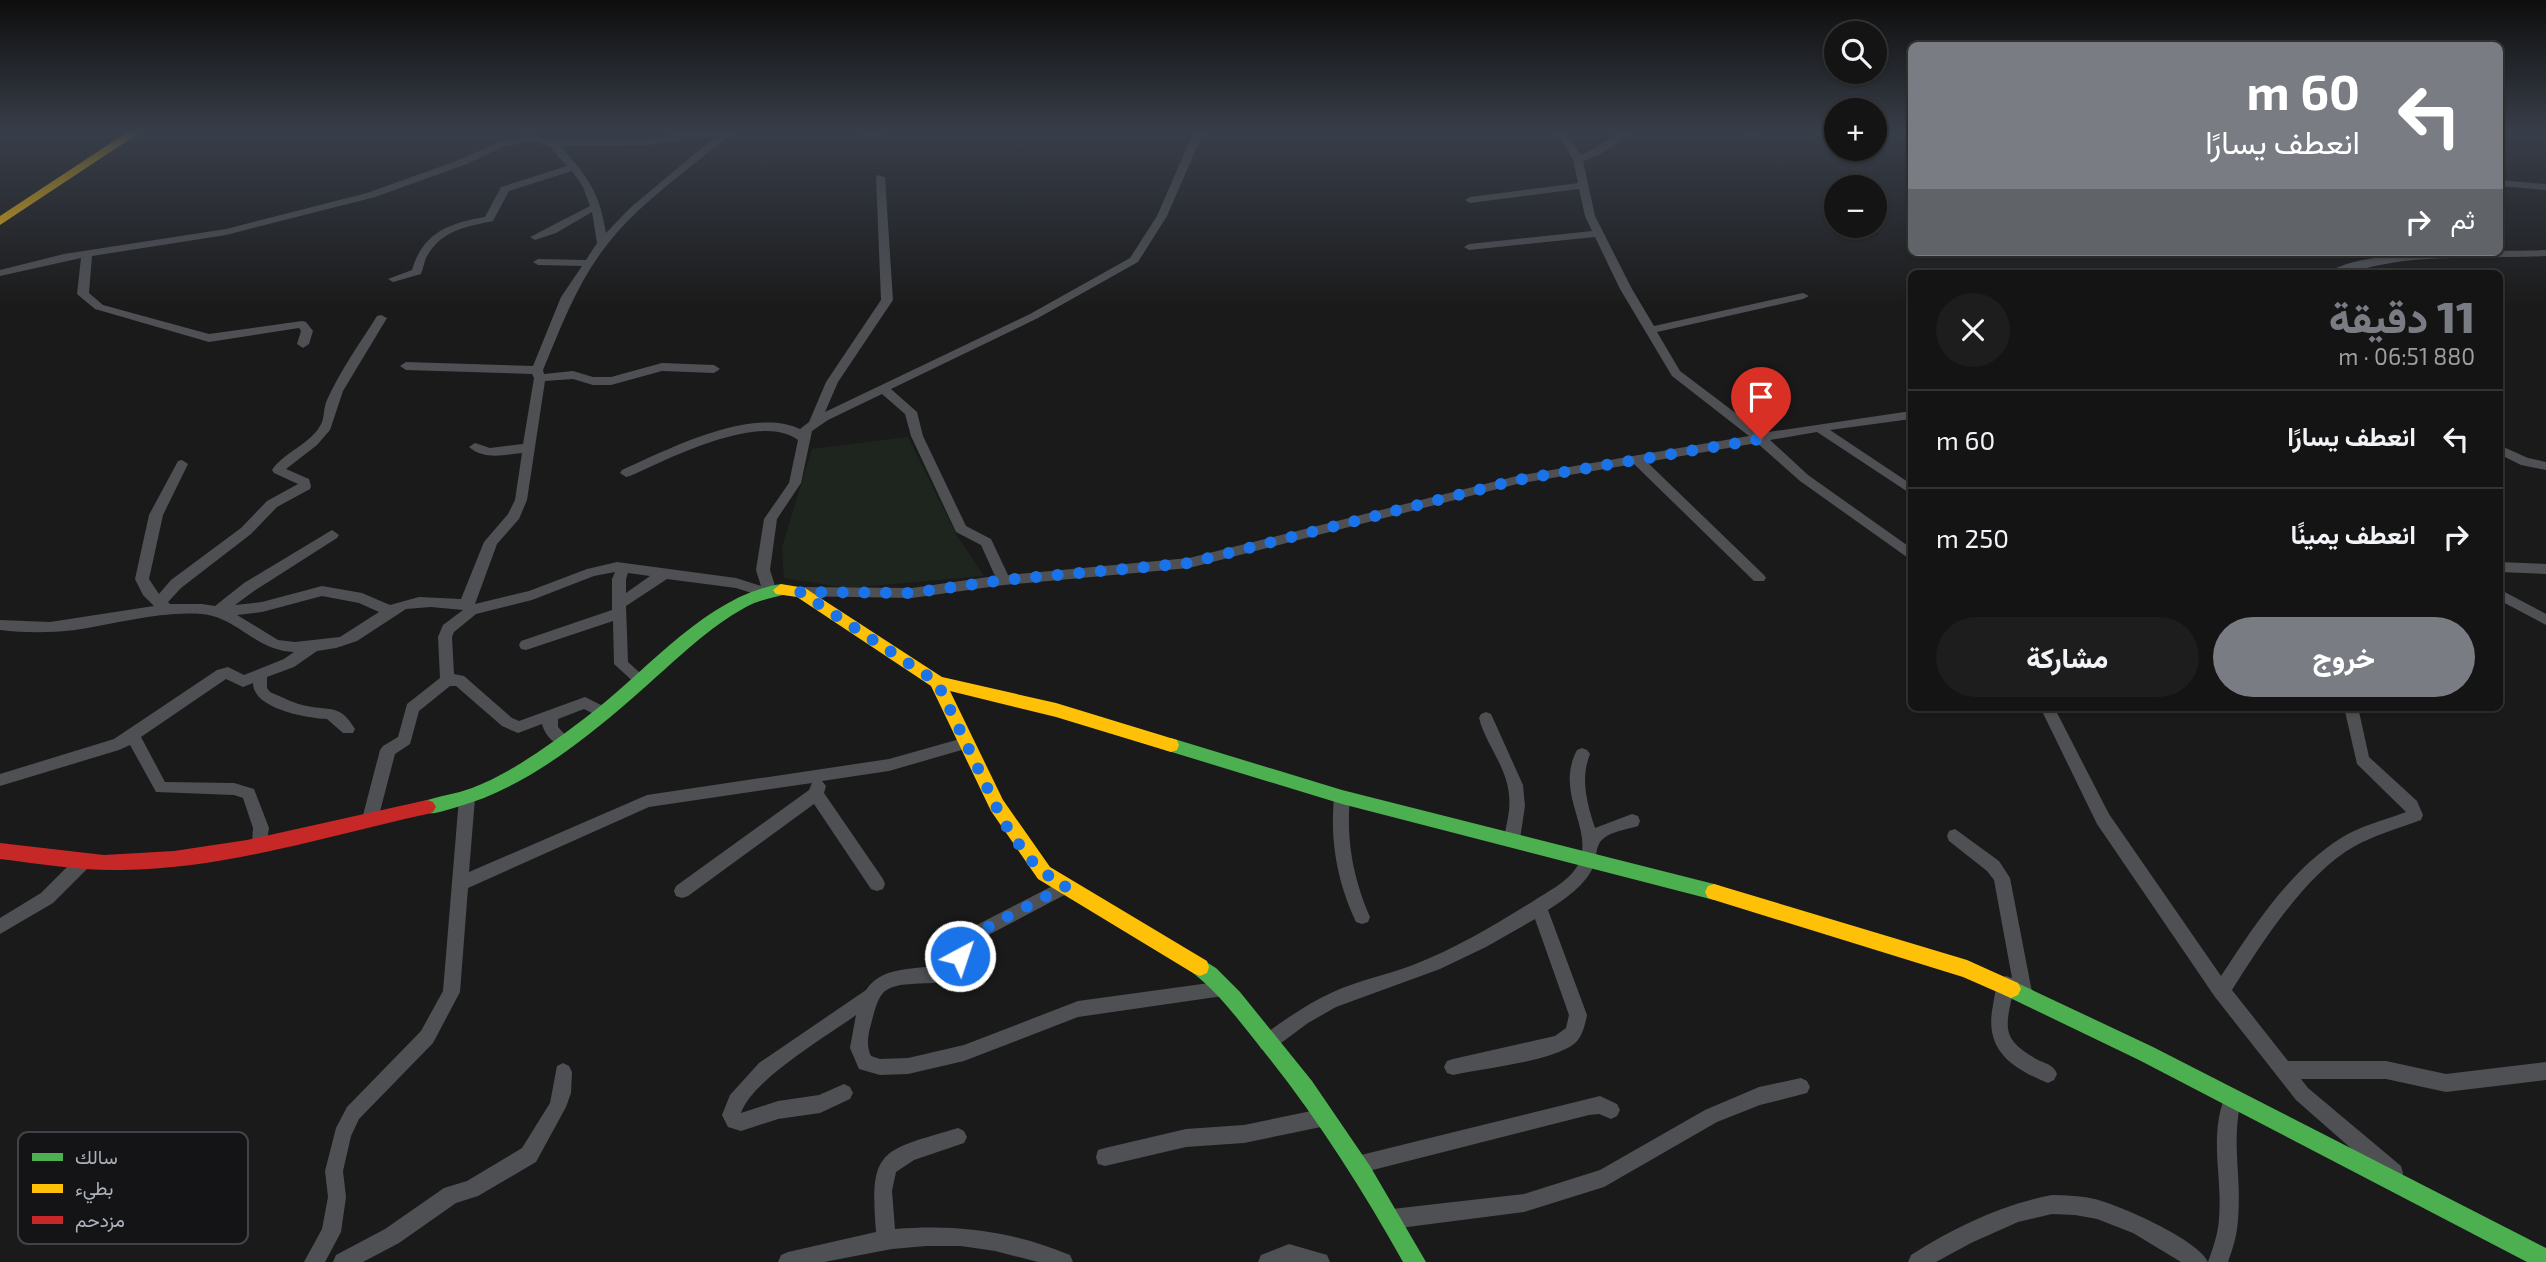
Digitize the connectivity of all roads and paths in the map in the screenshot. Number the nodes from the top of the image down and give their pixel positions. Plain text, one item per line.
1 (47, 190) edge
2 (386, 190) edge
3 (505, 190) edge
4 (592, 190) edge
5 (660, 190) edge
6 (882, 190) edge
7 (1173, 190) edge
8 (1551, 190) edge
9 (1583, 190) edge
10 (1470, 200) dead end
11 (597, 207) junction
12 (0, 221) edge
13 (1599, 233) junction
14 (535, 237) dead end
15 (601, 243) junction
16 (1469, 247) dead end
17 (87, 253) junction
18 (2546, 253) edge
19 (2503, 255) edge
20 (2476, 256) edge
21 (538, 262) dead end
22 (587, 262) junction
23 (2344, 270) edge
24 (0, 273) edge
25 (393, 279) dead end
26 (1803, 296) dead end
27 (381, 318) dead end
28 (1651, 330) junction
29 (303, 344) dead end
30 (406, 366) dead end
31 (714, 369) dead end
32 (539, 374) junction
33 (883, 388) junction
34 (1908, 415) edge
35 (814, 423) junction
36 (1819, 428) junction
37 (804, 439) junction
38 (1761, 439) junction
39 (475, 447) dead end
40 (530, 448) junction
41 (2503, 451) edge
42 (1638, 460) junction
43 (182, 464) dead end
44 (2546, 466) edge
45 (626, 473) dead end
46 (1908, 487) edge
47 (332, 535) dead end
48 (1908, 553) edge
49 (2503, 567) edge
50 (624, 568) junction
51 (2546, 569) edge
52 (664, 574) junction
53 (1759, 578) dead end
54 (1004, 580) junction
55 (765, 590) junction
56 (800, 592) junction
57 (2503, 595) edge
58 (163, 606) junction
59 (469, 607) junction
60 (619, 608) junction
61 (390, 611) junction
62 (216, 612) junction
63 (2546, 620) edge
64 (0, 625) edge
65 (526, 645) dead end
66 (314, 646) junction
67 (260, 675) junction
68 (447, 680) junction
69 (642, 681) junction
70 (937, 682) junction
71 (2049, 711) edge
72 (2352, 711) edge
73 (604, 713) junction
74 (552, 716) junction
75 (1486, 718) dead end
76 (348, 729) dead end
77 (132, 735) junction
78 (564, 741) junction
79 (967, 743) junction
80 (1583, 754) dead end
81 (822, 774) junction
82 (0, 780) edge
83 (816, 794) junction
84 (1342, 797) junction
85 (467, 798) junction
86 (370, 819) junction
87 (1632, 821) dead end
88 (1955, 836) dead end
89 (1512, 839) junction
90 (1591, 841) junction
91 (260, 843) junction
92 (0, 852) edge
93 (1589, 859) junction
94 (85, 860) junction
95 (461, 883) junction
96 (877, 884) dead end
97 (1066, 886) junction
98 (682, 891) dead end
99 (1538, 906) junction
100 (1362, 917) dead end
101 (0, 927) edge
102 (2006, 984) junction
103 (1224, 989) junction
104 (2221, 991) junction
105 (2024, 992) junction
106 (868, 997) junction
107 (1267, 1043) junction
108 (1453, 1067) dead end
109 (2281, 1070) junction
110 (2546, 1071) edge
111 (563, 1072) dead end
112 (2048, 1074) dead end
113 (1801, 1087) dead end
114 (844, 1093) dead end
115 (2232, 1100) junction
116 (1611, 1110) dead end
117 (1326, 1117) junction
118 (958, 1137) dead end
119 (1105, 1157) dead end
120 (1357, 1165) junction
121 (2419, 1195) junction
122 (1392, 1219) junction
123 (886, 1240) junction
124 (2546, 1260) edge
125 (314, 1262) edge
126 (343, 1262) edge
127 (788, 1262) edge
128 (1063, 1262) edge
129 (1268, 1262) edge
130 (1320, 1262) edge
131 (1415, 1262) edge
132 (1918, 1262) edge
133 (2198, 1262) edge
134 (2218, 1262) edge

1 - 12 street
2 - 17 street
3 - 25 street
4 - 11 street
5 - 15 street
6 - 35 street
7 - 33 street
8 - 10 street
9 - 13 street
11 - 14 street
11 - 15 street
13 - 16 street
13 - 28 street
15 - 22 street
17 - 24 street
17 - 29 street
18 - 19 street
20 - 23 street
21 - 22 street
22 - 32 street
26 - 28 street
27 - 58 street
28 - 38 street
30 - 32 street
31 - 32 street
32 - 40 street
33 - 35 street
33 - 54 street
34 - 36 street
35 - 37 street
36 - 38 street
36 - 46 street
37 - 45 street
37 - 55 street
38 - 42 street
38 - 48 street
39 - 40 street
40 - 59 street
41 - 44 street
42 - 53 street
42 - 54 street
43 - 58 street
47 - 62 street
49 - 51 street
50 - 52 street
50 - 59 street
50 - 60 street
52 - 55 street
52 - 60 street
54 - 56 street
55 - 56 street
55 - 69 street
56 - 70 street
57 - 63 street
58 - 62 street
58 - 64 street
59 - 61 street
59 - 68 street
60 - 65 street
60 - 69 street
61 - 62 street
61 - 66 street
62 - 66 street
66 - 67 street
67 - 76 street
67 - 77 street
68 - 74 street
68 - 86 street
69 - 73 street
70 - 79 street
70 - 84 street
71 - 104 street
72 - 104 street
73 - 74 street
73 - 78 street
74 - 78 street
75 - 89 street
77 - 82 street
77 - 91 street
78 - 85 street
79 - 81 street
79 - 97 street
80 - 90 street
81 - 83 street
81 - 95 street
83 - 96 street
83 - 98 street
84 - 89 street
84 - 100 street
85 - 86 street
85 - 95 street
86 - 91 street
87 - 90 street
88 - 105 street
89 - 93 street
90 - 93 street
91 - 94 street
92 - 94 street
93 - 99 street
93 - 102 street
94 - 101 street
95 - 125 street
97 - 103 street
97 - 106 street
99 - 107 street
99 - 108 street
102 - 105 street
102 - 112 street
103 - 106 street
103 - 107 street
104 - 109 street
105 - 115 street
106 - 114 street
107 - 117 street
109 - 110 street
109 - 121 street
111 - 126 street
113 - 122 street
115 - 121 street
115 - 134 street
116 - 120 street
117 - 119 street
117 - 120 street
118 - 123 street
120 - 122 street
121 - 124 street
122 - 131 street
123 - 127 street
123 - 128 street
129 - 130 street
132 - 133 street

